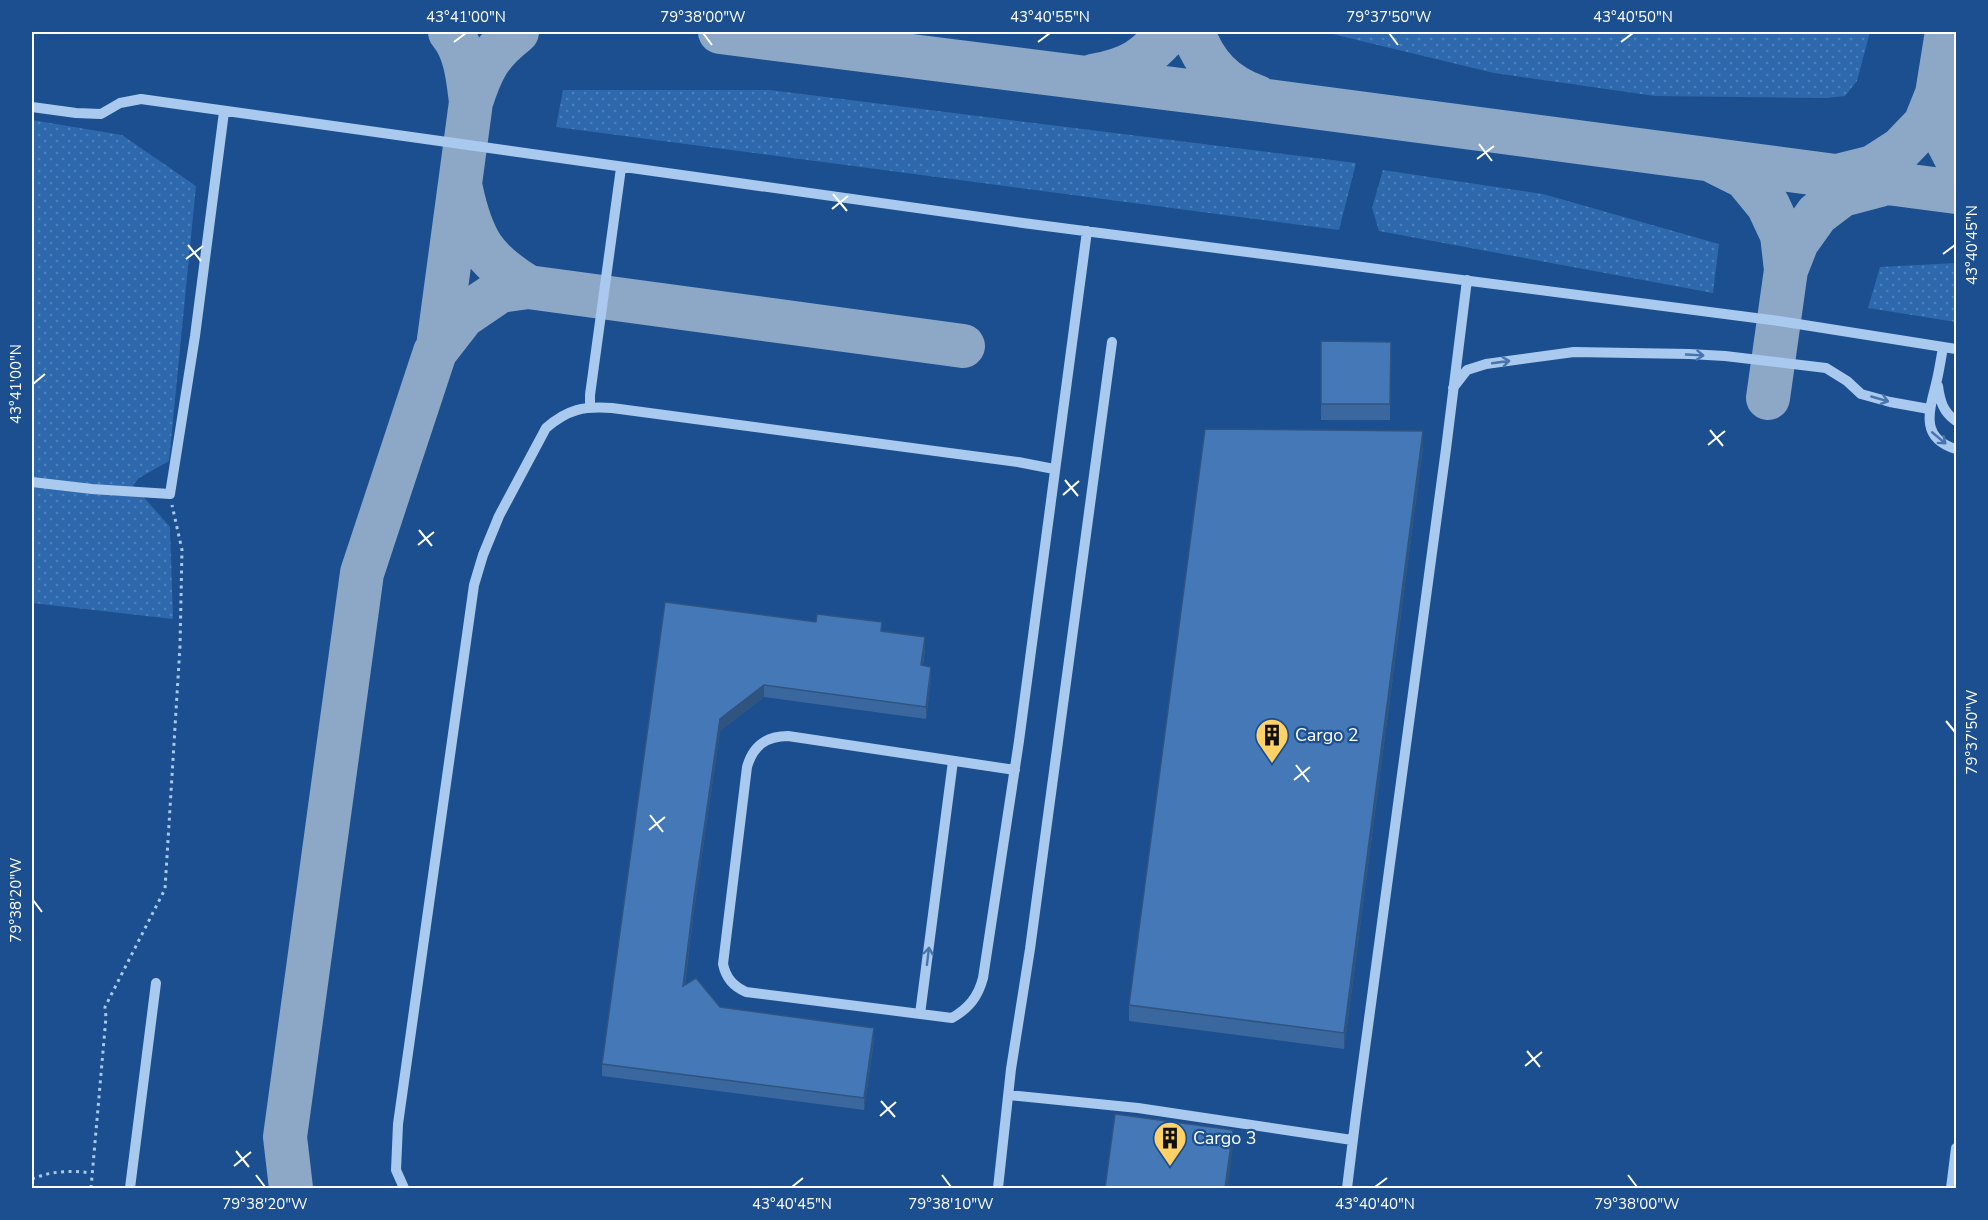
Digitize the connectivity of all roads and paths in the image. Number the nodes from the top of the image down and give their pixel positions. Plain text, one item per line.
1 (32, 107) edge
2 (224, 112) junction
3 (621, 168) junction
4 (1087, 231) junction
5 (1467, 280) junction
6 (1112, 342) dead end
7 (1943, 347) junction
8 (1956, 349) edge
9 (1937, 381) junction
10 (1452, 388) junction
11 (590, 406) junction
12 (1929, 409) junction
13 (1956, 421) edge
14 (1956, 449) edge
15 (1054, 469) junction
16 (32, 482) edge
17 (170, 494) junction
18 (953, 761) junction
19 (1015, 770) junction
20 (156, 983) dead end
21 (920, 1014) junction
22 (1008, 1095) junction
23 (1352, 1140) junction
24 (1956, 1148) edge
25 (92, 1173) junction
26 (32, 1179) edge
27 (91, 1188) edge
28 (130, 1188) edge
29 (404, 1188) edge
30 (998, 1188) edge
31 (1347, 1188) edge
32 (1951, 1188) edge

1 - 2 lane
2 - 3 lane
2 - 17 lane
3 - 4 lane
3 - 11 lane
4 - 5 lane
4 - 15 lane
5 - 7 lane
5 - 10 lane
6 - 22 lane
7 - 8 lane
7 - 9 lane
9 - 12 lane
9 - 13 lane
10 -> 12 lane
10 - 23 lane
11 - 15 lane
11 - 29 lane
12 -> 14 lane
15 - 19 lane
16 - 17 lane
17 - 25 path
18 - 19 lane
21 -> 18 lane
18 - 21 lane
19 - 21 lane
20 - 28 lane
22 - 23 lane
22 - 30 lane
23 - 31 lane
24 - 32 lane
25 - 26 path
25 - 27 path

